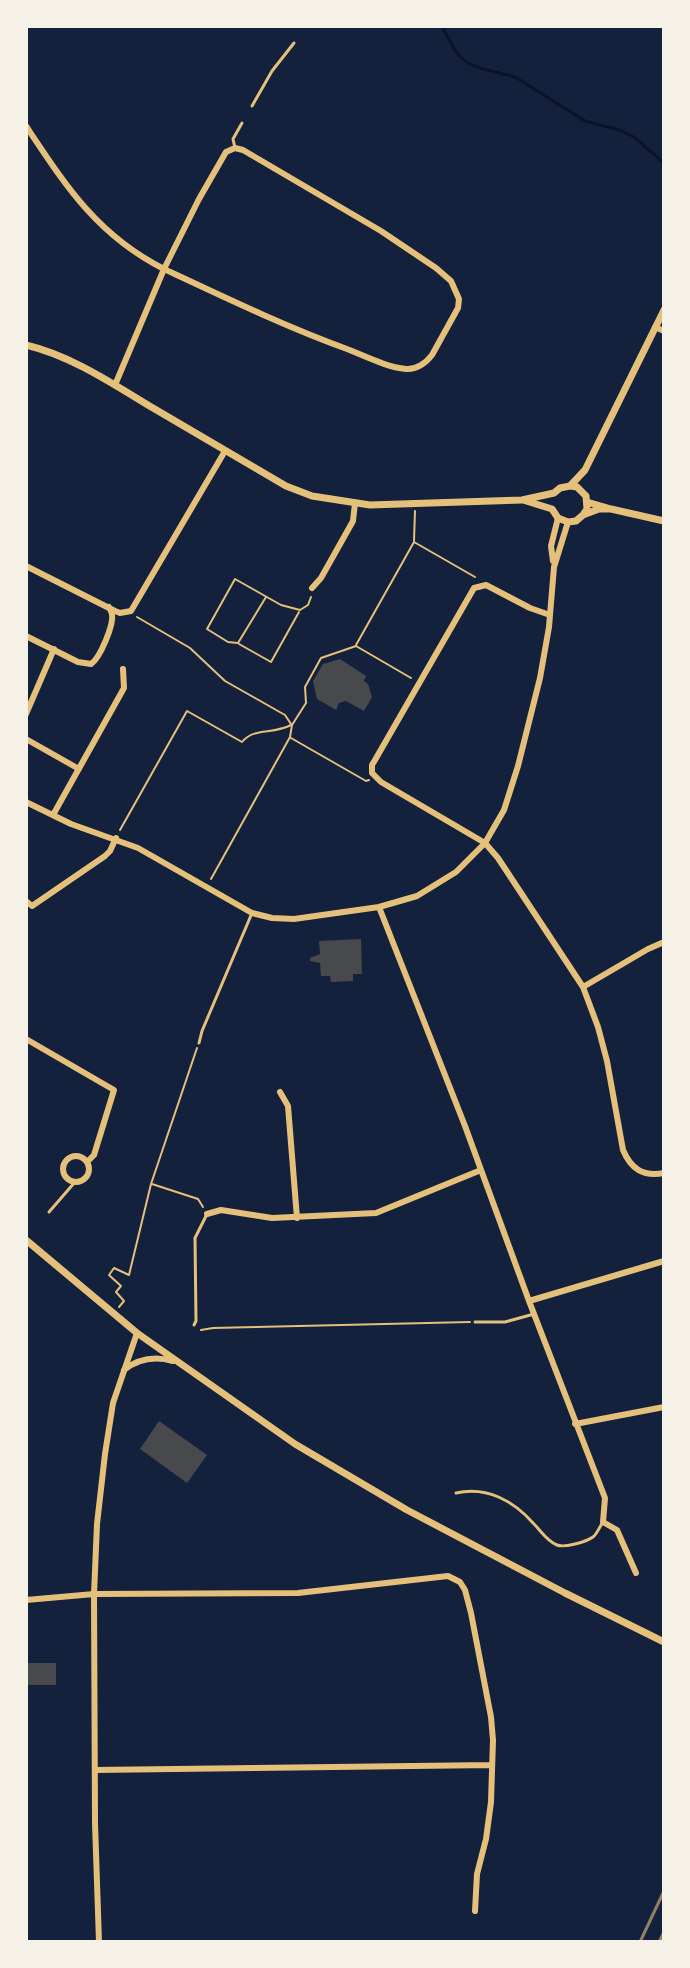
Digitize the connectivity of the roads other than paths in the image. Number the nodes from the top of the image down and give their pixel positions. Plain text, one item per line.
1 (294, 43) dead end
2 (252, 106) dead end
3 (242, 123) dead end
4 (26, 126) edge
5 (235, 148) junction
6 (164, 269) junction
7 (664, 310) edge
8 (655, 327) junction
9 (664, 331) edge
10 (26, 345) edge
11 (115, 385) junction
12 (225, 451) junction
13 (585, 470) junction
14 (570, 486) junction
15 (583, 492) junction
16 (554, 493) junction
17 (522, 500) junction
18 (587, 502) junction
19 (355, 503) junction
20 (552, 509) junction
21 (611, 509) junction
22 (583, 515) junction
23 (558, 518) junction
24 (664, 521) edge
25 (568, 522) junction
26 (26, 566) edge
27 (554, 567) junction
28 (312, 588) road end
29 (109, 607) junction
30 (550, 615) junction
31 (26, 636) edge
32 (54, 649) junction
33 (123, 669) dead end
34 (26, 714) edge
35 (26, 739) edge
36 (79, 769) junction
37 (26, 802) edge
38 (53, 815) junction
39 (116, 838) junction
40 (485, 843) junction
41 (28, 906) edge
42 (379, 907) junction
43 (252, 913) junction
44 (664, 942) edge
45 (583, 987) junction
46 (26, 1039) edge
47 (199, 1043) road end
48 (280, 1092) dead end
49 (87, 1162) junction
50 (481, 1170) junction
51 (664, 1173) edge
52 (75, 1182) junction
53 (49, 1212) dead end
54 (207, 1214) joint
55 (297, 1218) junction
56 (26, 1240) edge
57 (664, 1261) edge
58 (529, 1301) junction
59 (534, 1314) junction
60 (475, 1322) road end
61 (194, 1325) dead end
62 (137, 1333) junction
63 (178, 1362) junction
64 (124, 1370) junction
65 (664, 1407) edge
66 (575, 1424) junction
67 (456, 1493) dead end
68 (603, 1522) junction
69 (636, 1573) dead end
70 (94, 1594) junction
71 (26, 1600) edge
72 (664, 1642) edge
73 (492, 1765) junction
74 (95, 1770) junction
75 (475, 1911) dead end
76 (99, 1942) edge

1 - 2 lane
3 - 5 lane
4 - 6 street
5 - 6 street
5 - 6 street
6 - 11 street
7 - 8 street
8 - 9 street
8 - 13 street
10 - 11 street
11 - 12 street
12 - 19 street
12 - 29 street
13 - 14 street
13 - 15 street
14 - 15 street
14 - 16 street
15 - 18 street
16 - 17 street
16 - 20 street
17 - 19 street
17 - 20 street
18 - 21 street
18 - 22 street
19 - 28 street
20 - 23 street
21 - 22 street
21 - 24 street
22 - 25 street
23 - 25 street
23 - 27 street
25 - 27 street
26 - 29 street
27 - 30 street
29 - 32 street
30 - 40 street
30 - 40 street
31 - 32 street
32 - 34 street
33 - 36 street
35 - 36 street
36 - 38 street
37 - 38 street
38 - 39 street
39 - 41 street
39 - 43 street
40 - 42 street
40 - 45 street
42 - 43 street
42 - 50 street
43 - 47 lane
44 - 45 street
45 - 51 street
46 - 49 street
48 - 55 street
49 - 52 street
49 - 52 street
50 - 55 street
50 - 58 street
52 - 53 lane
54 - 55 street
54 - 61 lane
56 - 62 street
57 - 58 street
58 - 59 street
59 - 60 lane
59 - 66 street
62 - 63 street
62 - 64 street
63 - 64 street
63 - 72 street
64 - 70 street
65 - 66 street
66 - 68 street
67 - 68 lane
68 - 69 street
70 - 71 street
70 - 73 street
70 - 74 street
73 - 74 street
73 - 75 street
74 - 76 street

